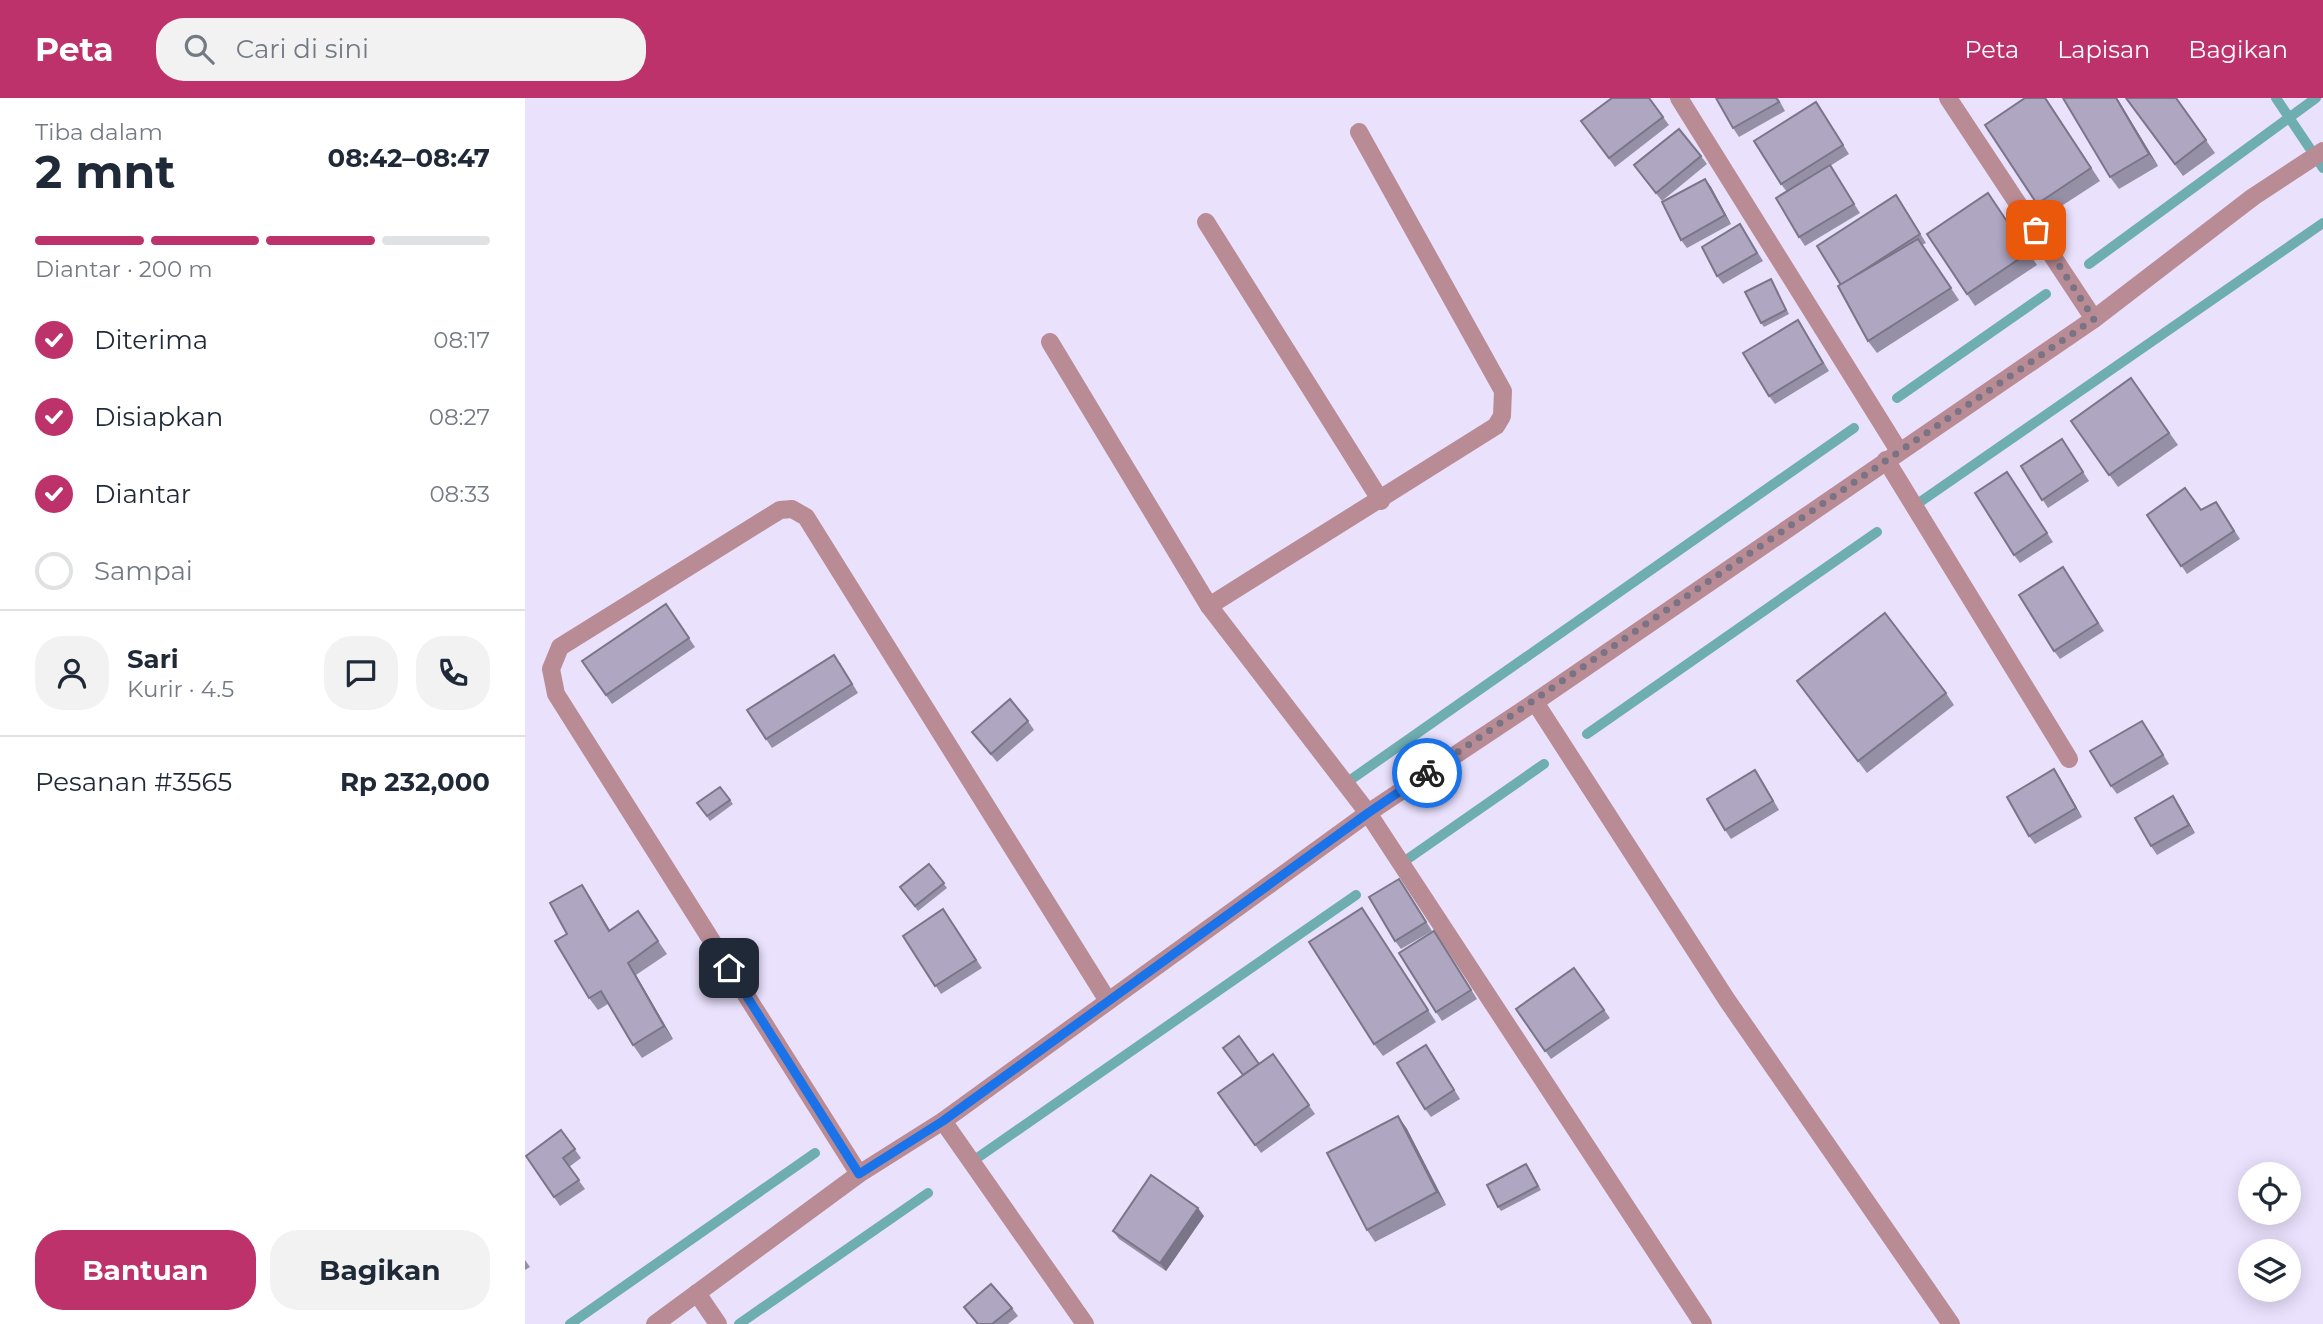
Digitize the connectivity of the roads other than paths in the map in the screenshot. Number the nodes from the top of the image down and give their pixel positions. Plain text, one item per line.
1 (1679, 98) edge
2 (1948, 98) edge
3 (1359, 132) dead end
4 (2323, 150) edge
5 (1206, 222) dead end
6 (2094, 319) junction
7 (1050, 342) dead end
8 (1892, 455) junction
9 (1381, 501) junction
10 (1209, 606) junction
11 (1535, 702) junction
12 (2069, 759) dead end
13 (1368, 813) junction
14 (1108, 1001) junction
15 (943, 1121) junction
16 (859, 1174) junction
17 (697, 1293) junction
18 (655, 1324) edge
19 (717, 1324) edge
20 (1085, 1324) edge
21 (1703, 1324) edge
22 (1951, 1324) edge

1 - 8 street
2 - 6 street
3 - 9 street
4 - 6 street
5 - 9 street
6 - 8 street
7 - 10 street
8 - 11 street
8 - 12 street
9 - 10 street
10 - 13 street
11 - 13 street
11 - 22 street
13 - 14 street
13 - 21 street
14 - 15 street
14 - 16 street
15 - 16 street
15 - 20 street
16 - 17 street
17 - 18 street
17 - 19 street

